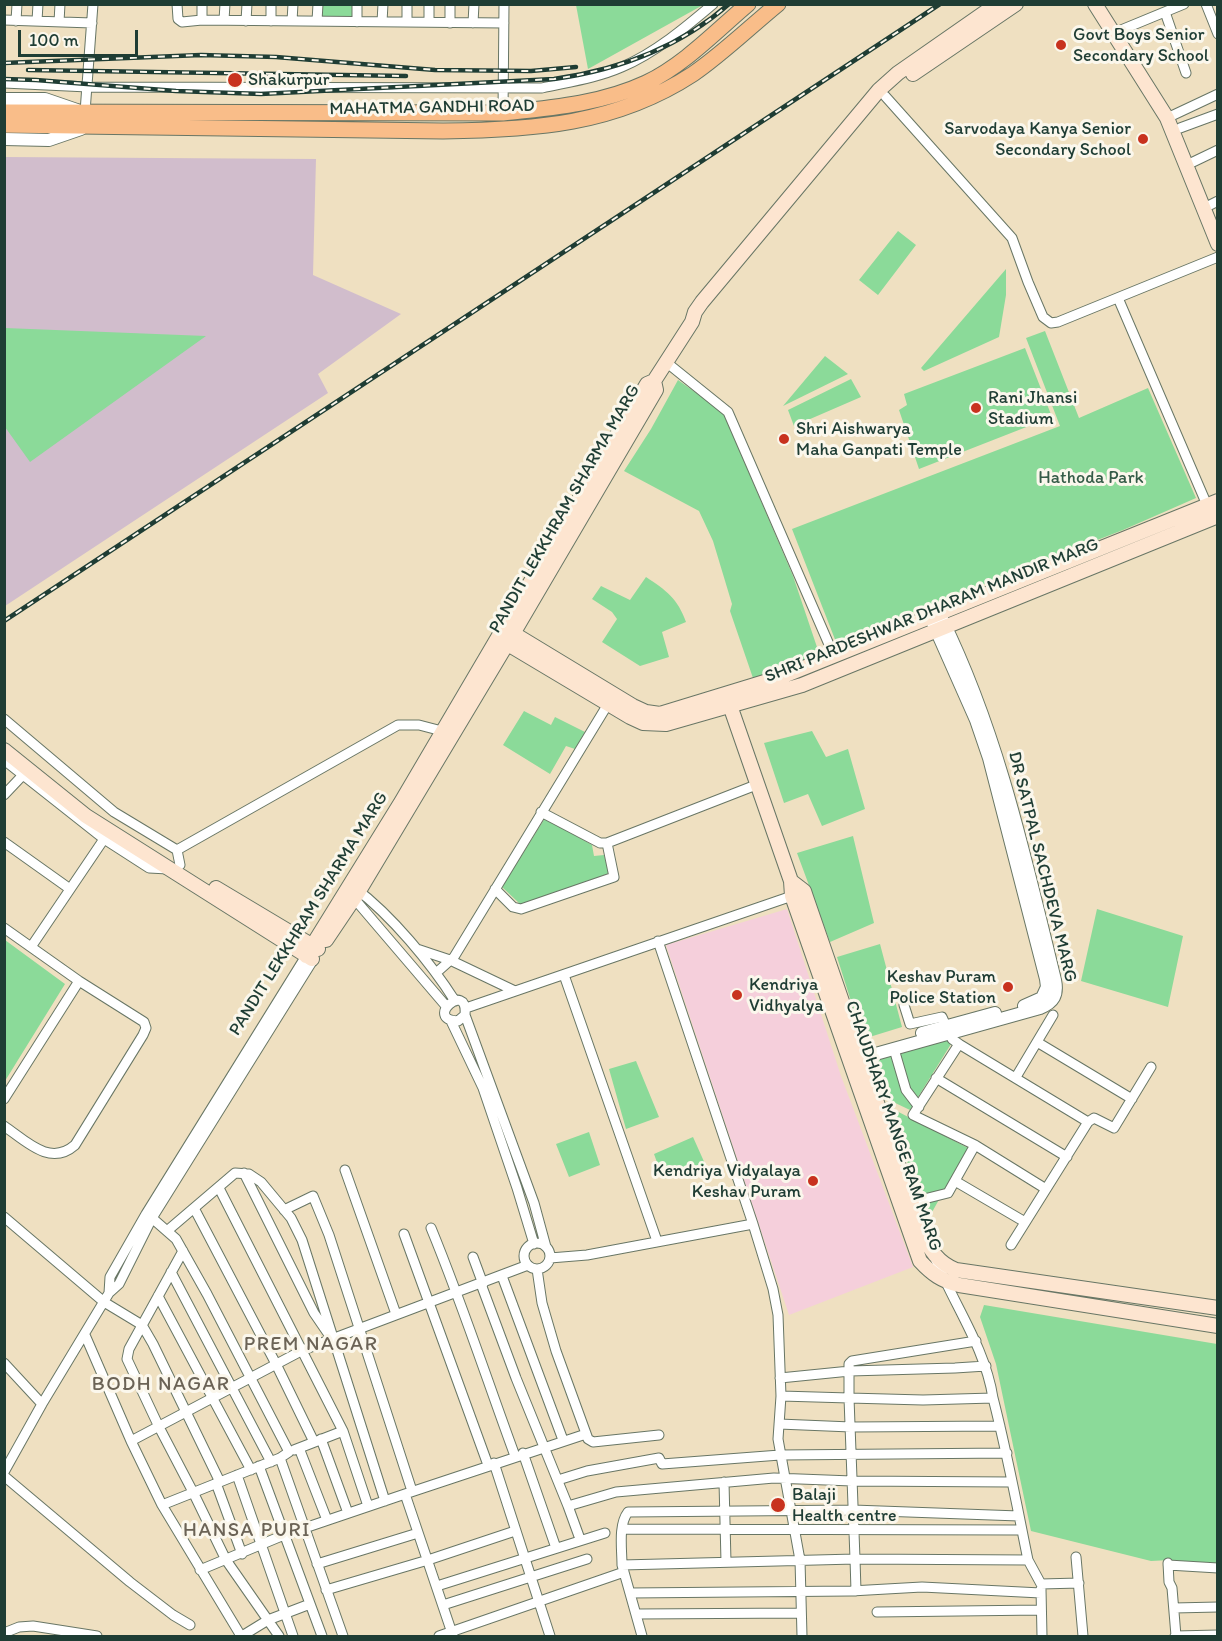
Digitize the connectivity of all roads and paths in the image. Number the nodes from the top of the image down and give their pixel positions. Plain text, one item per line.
1 (16, 4) edge
2 (38, 4) edge
3 (60, 4) edge
4 (93, 4) edge
5 (177, 4) edge
6 (202, 4) edge
7 (225, 4) edge
8 (247, 4) edge
9 (271, 4) edge
10 (292, 4) edge
11 (318, 4) edge
12 (357, 4) edge
13 (383, 4) edge
14 (407, 4) edge
15 (429, 4) edge
16 (450, 4) edge
17 (474, 4) edge
18 (504, 4) edge
19 (713, 4) edge
20 (748, 4) edge
21 (778, 4) edge
22 (997, 4) edge
23 (1016, 4) edge
24 (1095, 4) edge
25 (1104, 4) edge
26 (1151, 4) edge
27 (1184, 4) edge
28 (1206, 4) edge
29 (1165, 12) junction
30 (1152, 16) junction
31 (4, 20) edge
32 (202, 20) junction
33 (224, 20) junction
34 (16, 21) junction
35 (37, 21) junction
36 (246, 21) junction
37 (271, 21) junction
38 (292, 21) junction
39 (317, 21) junction
40 (59, 22) junction
41 (357, 22) junction
42 (382, 22) junction
43 (407, 22) junction
44 (429, 22) junction
45 (92, 23) junction
46 (450, 23) junction
47 (473, 23) junction
48 (504, 23) junction
49 (1121, 30) junction
50 (1218, 34) edge
51 (1186, 73) dead end
52 (4, 83) edge
53 (88, 87) junction
54 (504, 88) junction
55 (882, 93) junction
56 (1218, 94) edge
57 (1208, 98) junction
58 (4, 99) edge
59 (4, 112) edge
60 (503, 113) junction
61 (1171, 116) junction
62 (1217, 116) edge
63 (51, 119) junction
64 (86, 119) junction
65 (4, 125) edge
66 (1180, 128) junction
67 (4, 139) edge
68 (1218, 150) edge
69 (1193, 162) junction
70 (1214, 203) edge
71 (1218, 224) edge
72 (1218, 243) edge
73 (1218, 257) edge
74 (1118, 298) junction
75 (666, 362) junction
76 (1212, 503) edge
77 (1218, 516) edge
78 (934, 615) junction
79 (941, 629) junction
80 (506, 636) junction
81 (834, 656) junction
82 (728, 700) junction
83 (608, 704) junction
84 (711, 712) junction
85 (4, 719) edge
86 (737, 727) junction
87 (442, 731) junction
88 (4, 738) edge
89 (4, 750) edge
90 (4, 760) edge
91 (22, 776) junction
92 (756, 785) junction
93 (4, 795) edge
94 (541, 812) junction
95 (104, 839) junction
96 (4, 842) edge
97 (607, 843) junction
98 (177, 850) junction
99 (175, 867) junction
100 (791, 881) junction
101 (70, 889) junction
102 (495, 889) junction
103 (352, 891) junction
104 (792, 896) junction
105 (4, 928) edge
106 (658, 941) junction
107 (31, 947) junction
108 (415, 948) junction
109 (312, 953) junction
110 (450, 960) junction
111 (436, 973) junction
112 (564, 975) junction
113 (79, 981) junction
114 (515, 991) junction
115 (451, 1003) junction
116 (904, 1005) dead end
117 (466, 1011) junction
118 (1053, 1015) dead end
119 (451, 1021) junction
120 (952, 1035) junction
121 (1037, 1042) junction
122 (894, 1049) junction
123 (855, 1055) junction
124 (1151, 1067) dead end
125 (1016, 1077) junction
126 (936, 1078) junction
127 (4, 1099) edge
128 (1132, 1099) junction
129 (919, 1107) junction
130 (1088, 1122) junction
131 (4, 1126) edge
132 (975, 1145) junction
133 (1067, 1157) junction
134 (345, 1170) dead end
135 (244, 1173) junction
136 (954, 1181) junction
137 (219, 1188) junction
138 (1046, 1189) junction
139 (912, 1202) junction
140 (194, 1208) junction
141 (284, 1210) junction
142 (4, 1217) edge
143 (152, 1218) junction
144 (1025, 1222) junction
145 (753, 1224) junction
146 (431, 1228) dead end
147 (167, 1231) junction
148 (404, 1234) dead end
149 (657, 1241) junction
150 (534, 1244) junction
151 (1011, 1245) dead end
152 (546, 1247) junction
153 (183, 1251) junction
154 (934, 1256) junction
155 (473, 1257) dead end
156 (550, 1258) junction
157 (528, 1265) junction
158 (537, 1269) junction
159 (171, 1272) junction
160 (502, 1276) junction
161 (944, 1281) junction
162 (482, 1284) junction
163 (109, 1293) junction
164 (458, 1293) junction
165 (158, 1296) junction
166 (104, 1302) junction
167 (429, 1303) junction
168 (1218, 1308) edge
169 (396, 1314) junction
170 (142, 1325) junction
171 (1218, 1326) edge
172 (359, 1329) junction
173 (85, 1335) junction
174 (332, 1339) junction
175 (976, 1341) junction
176 (303, 1350) junction
177 (4, 1363) edge
178 (276, 1364) junction
179 (986, 1366) junction
180 (850, 1371) junction
181 (250, 1378) junction
182 (780, 1378) junction
183 (232, 1388) junction
184 (781, 1396) junction
185 (849, 1398) junction
186 (993, 1398) junction
187 (213, 1399) junction
188 (42, 1404) junction
189 (187, 1413) junction
190 (779, 1424) junction
191 (1000, 1426) junction
192 (159, 1427) junction
193 (851, 1427) junction
194 (343, 1431) junction
195 (586, 1434) junction
196 (659, 1435) dead end
197 (318, 1440) junction
198 (563, 1440) junction
199 (131, 1441) junction
200 (543, 1447) junction
201 (299, 1448) junction
202 (289, 1452) junction
203 (1007, 1453) junction
204 (519, 1455) junction
205 (780, 1455) junction
206 (852, 1455) junction
207 (275, 1460) junction
208 (491, 1464) junction
209 (255, 1468) junction
210 (4, 1474) edge
211 (237, 1475) junction
212 (784, 1479) junction
213 (558, 1480) junction
214 (852, 1481) junction
215 (218, 1482) junction
216 (724, 1482) junction
217 (1011, 1482) junction
218 (194, 1492) junction
219 (408, 1493) junction
220 (385, 1501) junction
221 (162, 1505) junction
222 (368, 1506) junction
223 (568, 1506) junction
224 (790, 1510) junction
225 (854, 1510) junction
226 (724, 1511) junction
227 (348, 1513) junction
228 (1019, 1516) junction
229 (327, 1520) junction
230 (304, 1528) junction
231 (623, 1528) junction
232 (725, 1529) junction
233 (794, 1529) junction
234 (854, 1530) junction
235 (1022, 1530) junction
236 (515, 1531) junction
237 (418, 1533) junction
238 (605, 1533) dead end
239 (284, 1535) junction
240 (580, 1539) junction
241 (262, 1545) junction
242 (556, 1548) junction
243 (242, 1554) junction
244 (1076, 1557) dead end
245 (524, 1558) junction
246 (587, 1559) dead end
247 (855, 1559) junction
248 (226, 1560) junction
249 (428, 1560) junction
250 (800, 1560) junction
251 (1028, 1560) junction
252 (726, 1562) junction
253 (317, 1564) junction
254 (623, 1568) junction
255 (1218, 1568) edge
256 (200, 1570) junction
257 (530, 1577) junction
258 (1079, 1583) junction
259 (437, 1586) junction
260 (1041, 1589) junction
261 (326, 1590) junction
262 (856, 1591) junction
263 (800, 1592) junction
264 (630, 1593) junction
265 (538, 1601) junction
266 (310, 1604) junction
267 (443, 1605) junction
268 (1218, 1607) edge
269 (1174, 1608) junction
270 (1041, 1610) junction
271 (877, 1612) dead end
272 (801, 1613) junction
273 (636, 1614) junction
274 (285, 1615) junction
275 (268, 1620) junction
276 (190, 1625) dead end
277 (4, 1633) edge
278 (452, 1634) edge
279 (1218, 1635) edge
280 (97, 1636) edge
281 (242, 1636) edge
282 (279, 1636) edge
283 (293, 1636) edge
284 (322, 1636) edge
285 (343, 1636) edge
286 (439, 1636) edge
287 (550, 1636) edge
288 (642, 1636) edge
289 (802, 1636) edge
290 (1042, 1636) edge
291 (1083, 1636) edge
292 (1176, 1636) edge

1 - 34 street
2 - 35 street
3 - 40 street
4 - 45 street
5 - 32 street
6 - 32 street
7 - 33 street
8 - 36 street
9 - 37 street
10 - 38 street
11 - 39 street
12 - 41 street
13 - 42 street
14 - 43 street
15 - 44 street
16 - 46 street
17 - 47 street
18 - 48 street
19 - 54 street
20 - 60 main road, MAHATMA GANDHI ROAD
21 - 64 main road, MAHATMA GANDHI ROAD
22 - 55 main road, PANDIT LEKKHRAM SHARMA MARG
23 - 55 main road, PANDIT LEKKHRAM SHARMA MARG
24 - 61 main road
25 - 49 main road
26 - 30 street
27 - 29 street
28 - 50 street
29 - 30 street
29 - 51 street
30 - 49 street
31 - 34 street
32 - 33 street
33 - 36 street
34 - 35 street
35 - 40 street
36 - 37 street
37 - 38 street
38 - 39 street
39 - 41 street
40 - 45 street
41 - 42 street
42 - 43 street
43 - 44 street
44 - 46 street
45 - 53 street
46 - 47 street
47 - 48 street
48 - 54 street
49 - 61 main road
52 - 53 street
53 - 54 street
53 - 64 street
54 - 60 street
55 - 74 street
55 - 75 main road, PANDIT LEKKHRAM SHARMA MARG
56 - 57 street
57 - 61 street
57 - 62 street
58 - 64 street
59 - 63 main road
60 - 64 main road, MAHATMA GANDHI ROAD
61 - 66 main road
61 - 72 main road
62 - 66 street
63 - 64 main road
63 - 65 main road
64 - 67 street
66 - 69 main road
68 - 69 street
69 - 70 main road
70 - 71 main road
73 - 74 street
74 - 76 street
75 - 80 main road, PANDIT LEKKHRAM SHARMA MARG
75 - 81 street
76 - 78 main road, SHRI PARDESHWAR DHARAM MANDIR MARG
77 - 79 main road, SHRI PARDESHWAR DHARAM MANDIR MARG
78 - 79 street, DR SATPAL SACHDEVA MARG
78 - 81 main road, SHRI PARDESHWAR DHARAM MANDIR MARG
79 - 82 main road, SHRI PARDESHWAR DHARAM MANDIR MARG
79 - 120 street, DR SATPAL SACHDEVA MARG
80 - 82 main road, SHRI PARDESHWAR DHARAM MANDIR MARG
80 - 83 main road, SHRI PARDESHWAR DHARAM MANDIR MARG
80 - 87 main road, PANDIT LEKKHRAM SHARMA MARG
80 - 103 main road, PANDIT LEKKHRAM SHARMA MARG
81 - 82 main road, SHRI PARDESHWAR DHARAM MANDIR MARG
82 - 84 main road, SHRI PARDESHWAR DHARAM MANDIR MARG
82 - 86 main road, CHAUDHARY MANGE RAM MARG
83 - 84 main road, SHRI PARDESHWAR DHARAM MANDIR MARG
83 - 94 street
84 - 86 main road
85 - 98 street
86 - 92 main road, CHAUDHARY MANGE RAM MARG
87 - 98 street
87 - 103 main road, PANDIT LEKKHRAM SHARMA MARG
88 - 99 main road
89 - 99 main road
90 - 91 street
91 - 93 street
91 - 95 street
92 - 97 street
92 - 100 main road, CHAUDHARY MANGE RAM MARG
94 - 97 street
94 - 102 street
95 - 99 street
95 - 101 street
96 - 101 street
97 - 102 street
98 - 99 street
99 - 109 main road
100 - 104 main road, CHAUDHARY MANGE RAM MARG
100 - 123 main road, CHAUDHARY MANGE RAM MARG
101 - 107 street
102 - 110 street
103 - 108 street
103 - 109 main road, PANDIT LEKKHRAM SHARMA MARG
103 - 115 street
104 - 106 street
104 - 123 main road, CHAUDHARY MANGE RAM MARG
105 - 107 street
106 - 112 street
106 - 145 street
107 - 113 street
108 - 110 street
108 - 111 street
109 - 143 street
109 - 163 street, PANDIT LEKKHRAM SHARMA MARG
110 - 111 street
110 - 114 street
111 - 115 street
112 - 114 street
112 - 149 street
113 - 127 street
113 - 131 street
114 - 117 street
115 - 117 street
115 - 119 street
116 - 120 street
117 - 119 street
117 - 152 street
118 - 121 street
119 - 150 street
120 - 122 street, DR SATPAL SACHDEVA MARG
120 - 123 street
120 - 125 street
120 - 126 street
121 - 125 street
121 - 128 street
122 - 123 street, DR SATPAL SACHDEVA MARG
122 - 129 street
123 - 139 main road, CHAUDHARY MANGE RAM MARG
123 - 161 main road, CHAUDHARY MANGE RAM MARG
124 - 128 street
125 - 130 street
126 - 129 street
126 - 133 street
128 - 130 street
129 - 132 street
130 - 133 street
132 - 136 street
132 - 138 street
133 - 138 street
134 - 169 street
135 - 137 street
135 - 141 street
135 - 174 street
136 - 139 street
136 - 144 street
137 - 140 street
137 - 176 street
138 - 144 street
139 - 154 main road, CHAUDHARY MANGE RAM MARG
140 - 147 street
140 - 178 street
141 - 172 street
141 - 174 street
142 - 166 street
143 - 147 street
143 - 163 street
144 - 151 street
145 - 149 street
145 - 182 street
146 - 164 street
147 - 153 street
148 - 167 street
149 - 156 street
150 - 152 street
150 - 157 street
152 - 156 street
153 - 159 street
153 - 181 street
154 - 161 street
154 - 168 main road, CHAUDHARY MANGE RAM MARG
155 - 162 street
156 - 158 street
157 - 158 street
157 - 160 street
158 - 195 street
159 - 165 street
159 - 183 street
160 - 162 street
160 - 198 street
161 - 171 main road
161 - 175 street
162 - 164 street
162 - 200 street
163 - 166 street, PANDIT LEKKHRAM SHARMA MARG
164 - 167 street
164 - 204 street
165 - 170 street
165 - 187 street
166 - 170 street
166 - 173 street, PANDIT LEKKHRAM SHARMA MARG
167 - 169 street
167 - 208 street
169 - 172 street
170 - 189 street
170 - 192 street
172 - 174 street
172 - 219 street
173 - 188 street, PANDIT LEKKHRAM SHARMA MARG
173 - 199 street
174 - 176 street
174 - 220 street
175 - 179 street
175 - 180 street
176 - 178 street
176 - 194 street
177 - 188 street
178 - 181 street
178 - 197 street
179 - 180 street
179 - 186 street
180 - 182 street
180 - 185 street
181 - 183 street
181 - 202 street
182 - 184 street
183 - 187 street
183 - 207 street
184 - 185 street
184 - 190 street
185 - 186 street
185 - 193 street
186 - 191 street
187 - 189 street
187 - 209 street
188 - 210 street, PANDIT LEKKHRAM SHARMA MARG
189 - 192 street
189 - 215 street
190 - 193 street
190 - 205 street
191 - 193 street
191 - 203 street
192 - 199 street
192 - 218 street
193 - 206 street
194 - 197 street
194 - 222 street
195 - 196 street
195 - 198 street
197 - 201 street
197 - 227 street
198 - 200 street
199 - 221 street
200 - 204 street
200 - 213 street
201 - 202 street
201 - 229 street
202 - 207 street
203 - 206 street
203 - 217 street
204 - 208 street
204 - 242 street
205 - 206 street
205 - 212 street
205 - 213 street
206 - 214 street
207 - 209 street
207 - 230 street
208 - 219 street
208 - 236 street
209 - 211 street
209 - 239 street
210 - 276 street
211 - 215 street
211 - 241 street
212 - 214 street
212 - 216 street
212 - 224 street
213 - 223 street
214 - 217 street
214 - 225 street
215 - 218 street
215 - 243 street
216 - 223 street
216 - 226 street
217 - 228 street
218 - 221 street
218 - 248 street
219 - 220 street
219 - 237 street
220 - 222 street
221 - 256 street
222 - 227 street
223 - 240 street
224 - 225 street
224 - 226 street
224 - 233 street
225 - 228 street
225 - 234 street
226 - 231 street
226 - 232 street
227 - 229 street
228 - 235 street
229 - 230 street
230 - 239 street
230 - 253 street
231 - 232 street
231 - 254 street
232 - 233 street
232 - 252 street
233 - 234 street
233 - 250 street
234 - 235 street
234 - 247 street
235 - 251 street
236 - 245 street
236 - 249 street
237 - 249 street
237 - 253 street
238 - 240 street
239 - 241 street
239 - 266 street
240 - 242 street
241 - 243 street
241 - 274 street
242 - 245 street
243 - 248 street
244 - 258 street
245 - 257 street
245 - 259 street
246 - 257 street
247 - 250 street
247 - 251 street
247 - 262 street
248 - 256 street
248 - 275 street
249 - 259 street
249 - 261 street
250 - 252 street
250 - 263 street
251 - 260 street
252 - 254 street
253 - 261 street
254 - 264 street
254 - 265 street
255 - 269 street
256 - 281 street
257 - 265 street
257 - 267 street
258 - 260 street
258 - 291 street
259 - 267 street
260 - 262 street
260 - 270 street
261 - 285 street
262 - 263 street
263 - 264 street
263 - 272 street
264 - 273 street
265 - 278 street
265 - 287 street
266 - 274 street
266 - 284 street
267 - 278 street
268 - 269 street
269 - 292 street
270 - 271 street
270 - 290 street
272 - 273 street
272 - 289 street
273 - 288 street
274 - 275 street
274 - 283 street
275 - 281 street
275 - 282 street
277 - 280 street
278 - 286 street
279 - 292 street

